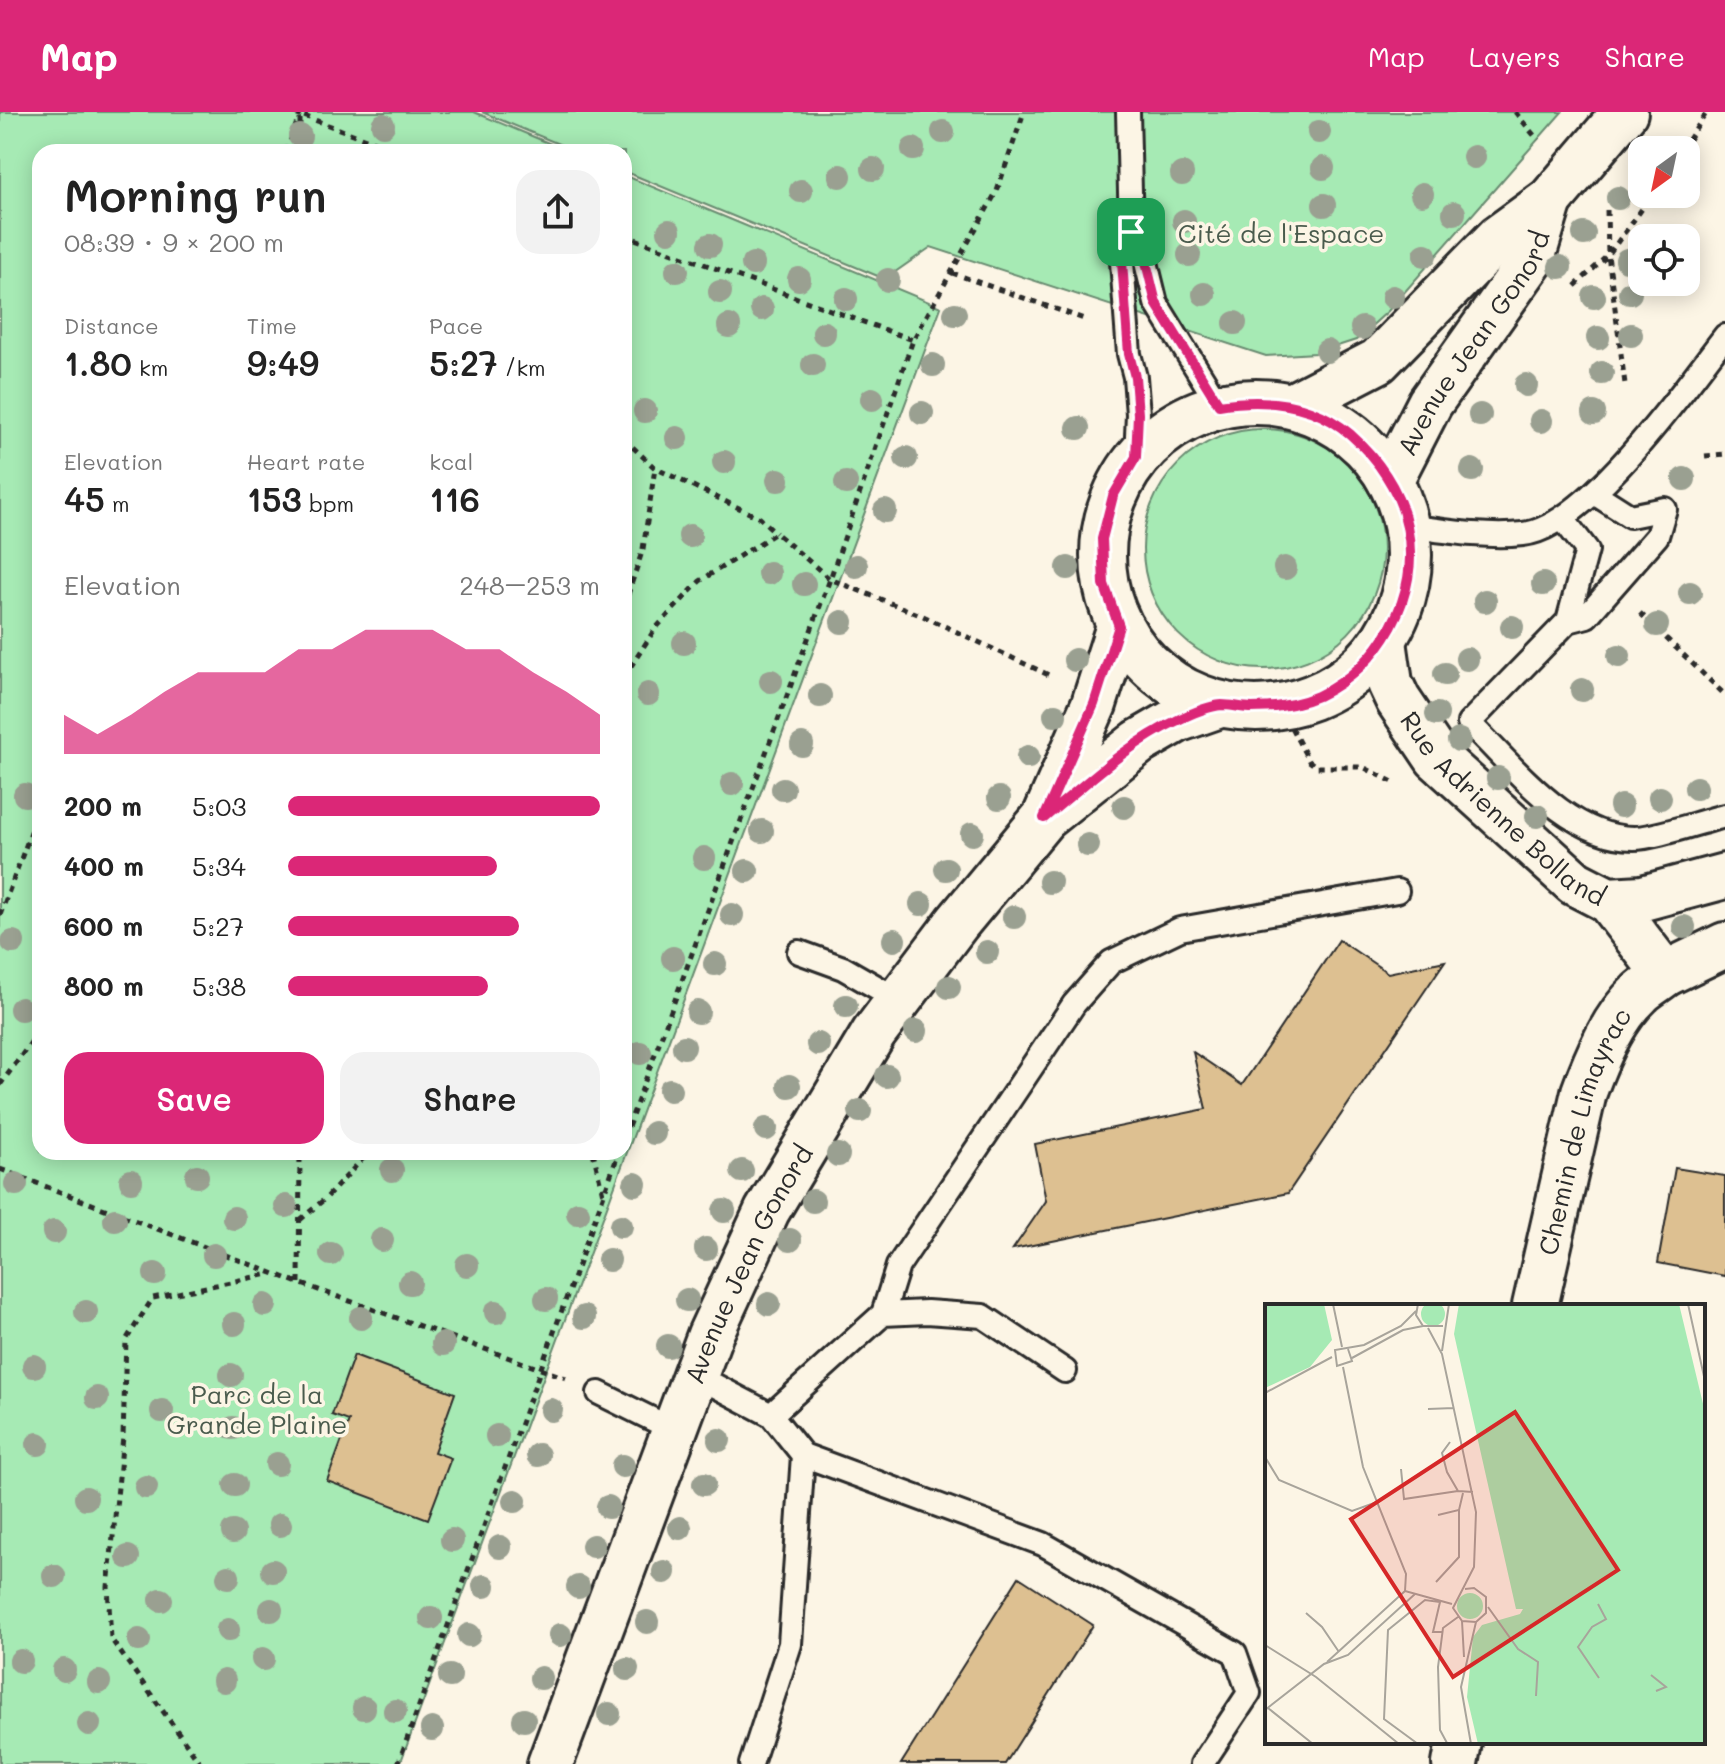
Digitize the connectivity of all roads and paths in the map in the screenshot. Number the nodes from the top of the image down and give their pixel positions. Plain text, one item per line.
1 (1024, 112) edge
2 (1128, 112) edge
3 (1515, 112) edge
4 (1625, 112) edge
5 (1707, 112) edge
6 (297, 113) edge
7 (1691, 136) edge
8 (1538, 141) dead end
9 (288, 144) edge
10 (299, 144) edge
11 (380, 144) edge
12 (1606, 199) dead end
13 (1550, 200) junction
14 (1131, 232) junction
15 (632, 238) edge
16 (952, 273) junction
17 (1088, 320) dead end
18 (1725, 336) edge
19 (913, 340) junction
20 (1625, 384) dead end
21 (1295, 404) junction
22 (1219, 405) junction
23 (632, 446) edge
24 (1725, 454) edge
25 (1705, 456) dead end
26 (1136, 457) junction
27 (655, 468) junction
28 (1390, 481) junction
29 (1594, 493) junction
30 (1563, 519) junction
31 (1407, 526) junction
32 (776, 533) junction
33 (830, 579) junction
34 (632, 582) edge
35 (1613, 587) junction
36 (1568, 621) junction
37 (1119, 626) junction
38 (1384, 641) junction
39 (632, 665) edge
40 (1725, 695) edge
41 (1094, 704) junction
42 (1220, 705) junction
43 (1725, 816) edge
44 (1044, 818) junction
45 (32, 829) edge
46 (1725, 876) edge
47 (1397, 891) dead end
48 (1608, 900) junction
49 (0, 915) edge
50 (1725, 945) edge
51 (799, 952) dead end
52 (1665, 974) junction
53 (899, 1000) junction
54 (32, 1041) edge
55 (0, 1085) edge
56 (632, 1116) edge
57 (300, 1160) edge
58 (362, 1160) edge
59 (595, 1160) edge
60 (616, 1160) edge
61 (0, 1169) edge
62 (603, 1195) junction
63 (300, 1220) junction
64 (272, 1273) junction
65 (299, 1283) junction
66 (1535, 1304) edge
67 (883, 1314) junction
68 (539, 1368) junction
69 (1065, 1371) dead end
70 (695, 1375) junction
71 (599, 1393) joint
72 (771, 1415) junction
73 (674, 1430) junction
74 (803, 1455) junction
75 (201, 1764) edge
76 (398, 1764) edge
77 (550, 1764) edge
78 (751, 1764) edge
79 (1202, 1764) edge

1 - 16 path
2 - 14 lane
3 - 8 path
4 - 13 street, Avenue Jean Gonord
5 - 7 path
6 - 9 path
6 - 10 path
6 - 11 path
12 - 20 path
13 - 21 street, Avenue Jean Gonord
13 - 28 street, Avenue Jean Gonord
14 - 22 lane
14 - 26 lane
15 - 19 path
16 - 17 path
16 - 19 path
18 - 29 lane
19 - 33 path
21 - 22 street
21 - 28 street
22 - 26 street
23 - 27 path
24 - 25 path
26 - 37 street
27 - 32 path
27 - 34 path
28 - 31 street
29 - 30 lane
29 - 35 lane
30 - 31 lane
30 - 36 lane
31 - 38 street
32 - 33 path
32 - 39 path
33 - 41 path
33 - 56 path
35 - 36 lane
35 - 40 path
36 - 43 lane
37 - 41 street, Avenue Jean Gonord
37 - 42 street
38 - 42 street
38 - 48 street, Rue Adrienne Bolland
41 - 44 street, Avenue Jean Gonord
42 - 44 street, Avenue Jean Gonord
44 - 53 street, Avenue Jean Gonord
45 - 49 path
46 - 48 street, Rue Adrienne Bolland
47 - 67 lane
48 - 52 street
50 - 52 street, Chemin de Limayrac
51 - 53 lane
52 - 66 street, Chemin de Limayrac
53 - 70 street, Avenue Jean Gonord
54 - 55 path
57 - 63 path
58 - 63 path
59 - 62 path
60 - 62 path
61 - 64 path
62 - 68 path
63 - 65 path
64 - 65 path
64 - 75 path
65 - 68 path
67 - 69 lane
67 - 72 lane
68 - 71 path
68 - 76 path
70 - 72 lane
70 - 73 street, Avenue Jean Gonord
71 - 73 lane
72 - 74 lane
73 - 77 street, Avenue Jean Gonord
74 - 78 lane
74 - 79 lane

